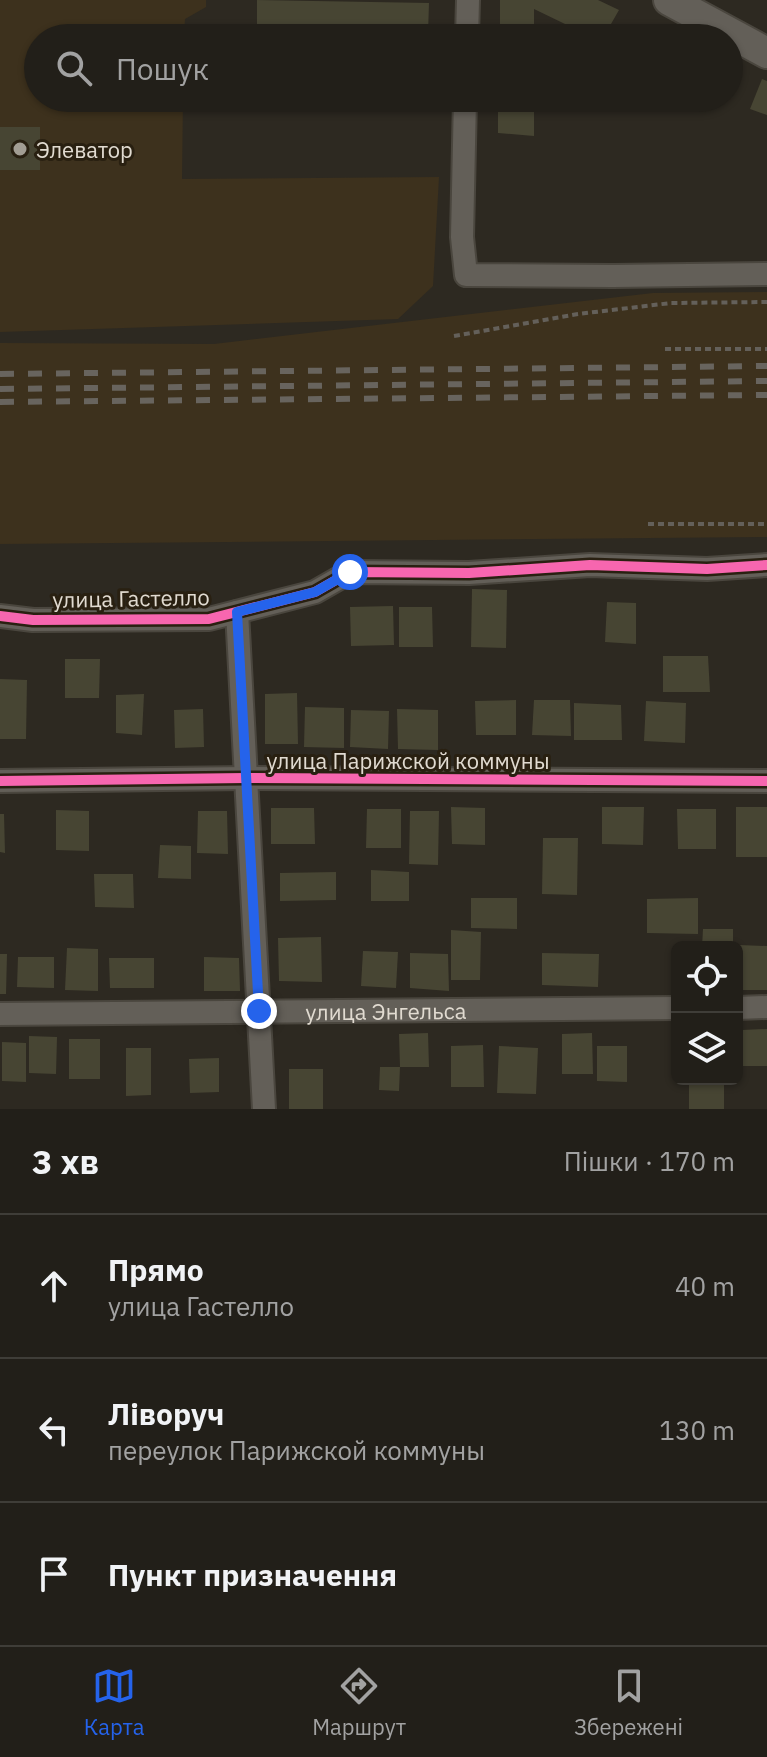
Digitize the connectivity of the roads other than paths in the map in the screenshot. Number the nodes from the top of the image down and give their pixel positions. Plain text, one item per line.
1 (468, 0) edge
2 (669, 0) edge
3 (467, 24) edge
4 (713, 24) edge
5 (743, 40) edge
6 (767, 53) edge
7 (465, 112) edge
8 (767, 274) edge
9 (767, 565) edge
10 (237, 612) junction
11 (0, 616) edge
12 (246, 778) junction
13 (0, 781) edge
14 (767, 781) edge
15 (767, 1007) edge
16 (671, 1008) edge
17 (743, 1008) edge
18 (259, 1011) junction
19 (0, 1014) edge
20 (264, 1109) edge

1 - 3 street
2 - 4 main road
5 - 6 main road
7 - 8 street
9 - 10 street, улица Гастелло
10 - 11 street, улица Гастелло
10 - 12 street
12 - 13 street, улица Парижской коммуны
12 - 14 street, улица Парижской коммуны
12 - 18 street
15 - 17 street
16 - 18 street, улица Энгельса
18 - 19 street, улица Энгельса
18 - 20 street

